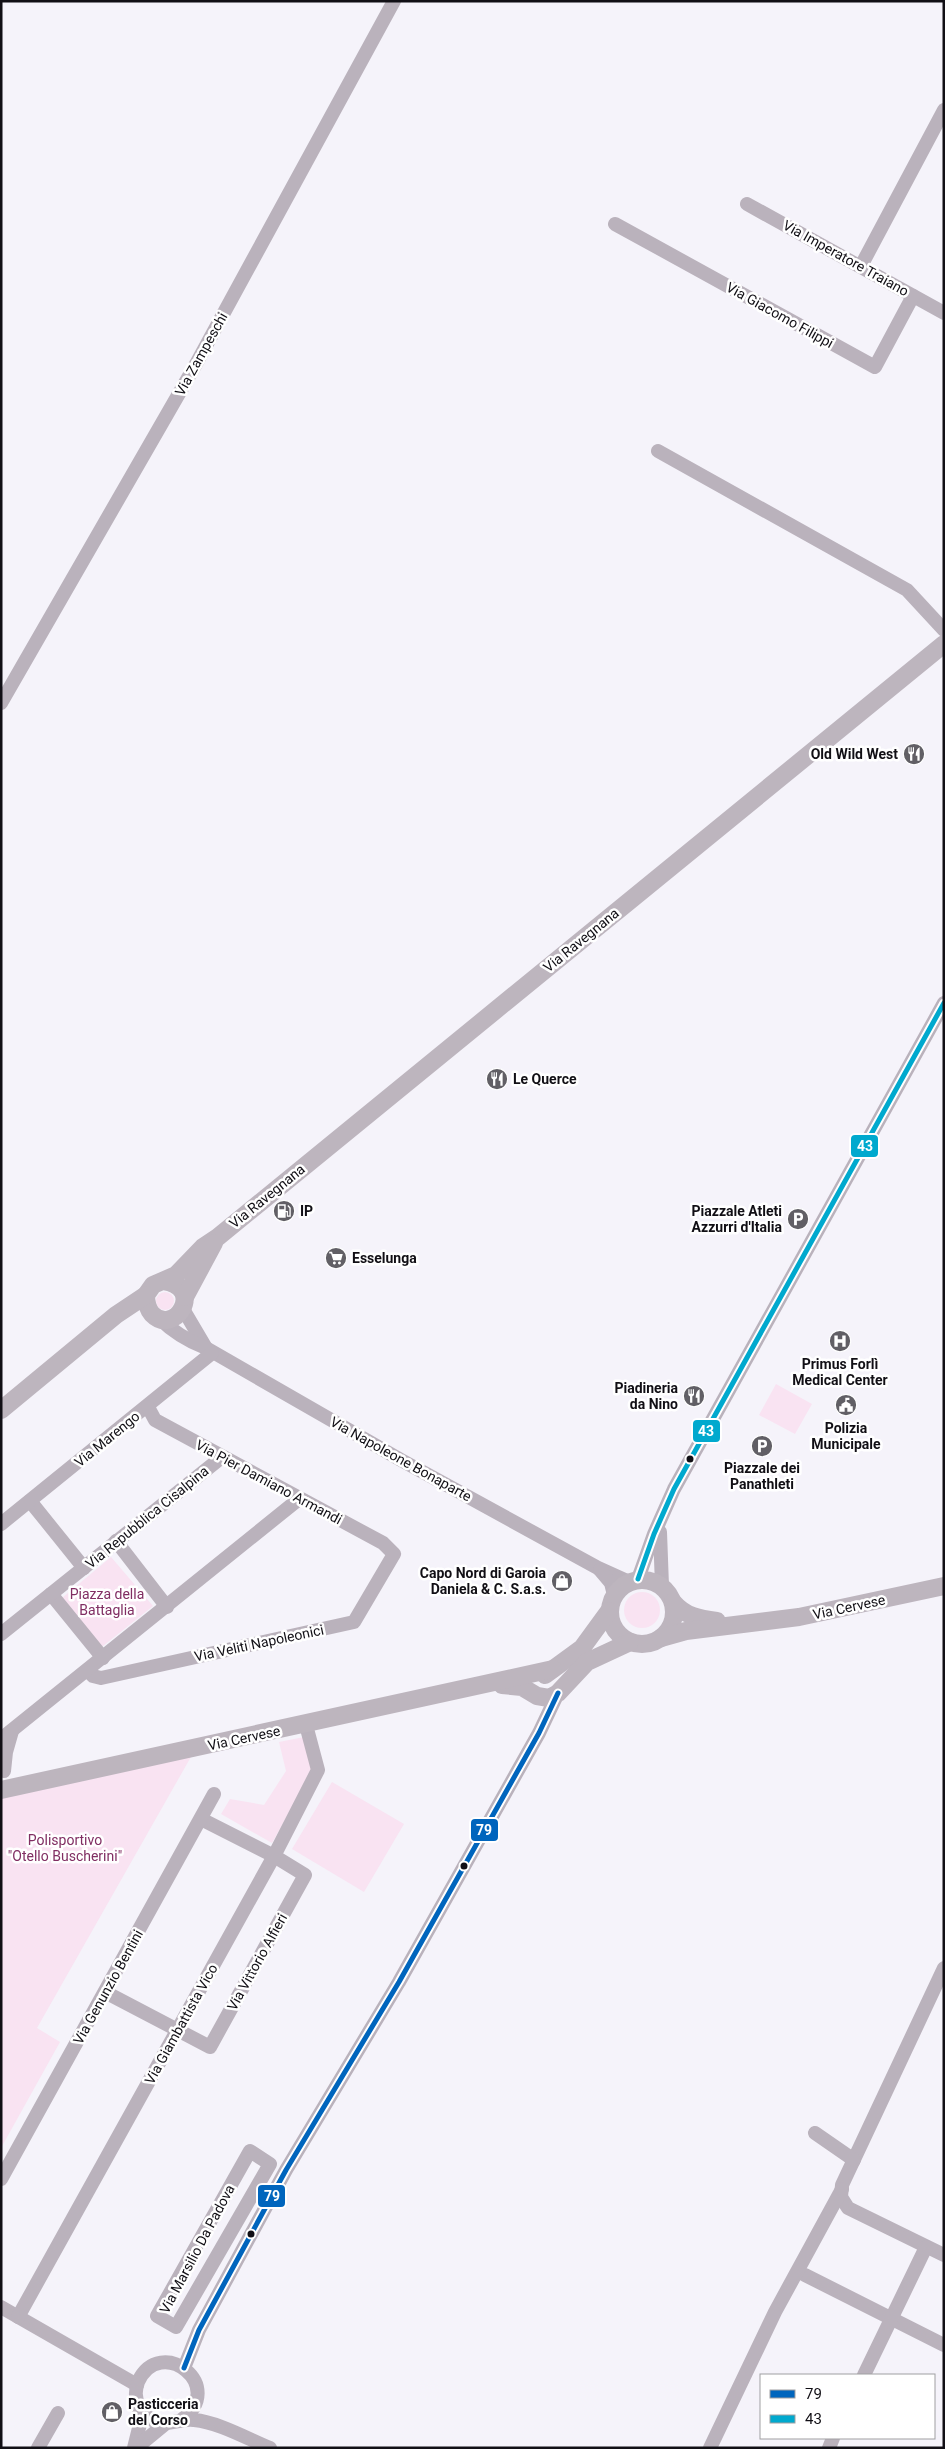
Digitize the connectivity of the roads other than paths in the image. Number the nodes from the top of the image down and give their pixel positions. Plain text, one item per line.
1 (394, 1) edge
2 (944, 110) edge
3 (747, 204) dead end
4 (615, 224) dead end
5 (862, 266) junction
6 (913, 296) junction
7 (944, 313) edge
8 (658, 451) dead end
9 (944, 630) edge
10 (940, 652) edge
11 (1, 703) edge
12 (944, 1003) edge
13 (218, 1236) junction
14 (164, 1281) junction
15 (146, 1295) junction
16 (184, 1303) junction
17 (116, 1315) junction
18 (155, 1316) junction
19 (209, 1351) junction
20 (148, 1407) junction
21 (1, 1410) edge
22 (222, 1457) junction
23 (299, 1499) junction
24 (30, 1501) junction
25 (661, 1519) junction
26 (1, 1524) edge
27 (116, 1541) junction
28 (394, 1554) joint
29 (84, 1568) junction
30 (598, 1568) junction
31 (633, 1581) junction
32 (662, 1586) junction
33 (944, 1586) edge
34 (51, 1594) junction
35 (673, 1602) junction
36 (612, 1603) junction
37 (167, 1607) junction
38 (753, 1623) junction
39 (1, 1634) edge
40 (661, 1638) junction
41 (630, 1642) junction
42 (103, 1658) junction
43 (553, 1669) junction
44 (88, 1671) junction
45 (487, 1684) junction
46 (558, 1693) junction
47 (537, 1696) junction
48 (306, 1725) junction
49 (539, 1733) junction
50 (6, 1735) edge
51 (3, 1769) edge
52 (7, 1789) edge
53 (214, 1794) dead end
54 (201, 1819) junction
55 (274, 1856) junction
56 (944, 1968) edge
57 (105, 1992) junction
58 (178, 2030) junction
59 (815, 2134) dead end
60 (854, 2160) junction
61 (270, 2164) junction
62 (286, 2170) junction
63 (1, 2179) edge
64 (842, 2189) junction
65 (926, 2247) junction
66 (944, 2255) edge
67 (805, 2275) dead end
68 (1, 2307) edge
69 (18, 2317) junction
70 (891, 2319) junction
71 (944, 2345) edge
72 (184, 2368) junction
73 (864, 2374) edge
74 (137, 2385) junction
75 (196, 2402) junction
76 (139, 2407) junction
77 (58, 2413) dead end
78 (180, 2421) junction
79 (165, 2424) junction
80 (225, 2429) junction
81 (38, 2448) edge
82 (135, 2448) edge
83 (270, 2448) edge
84 (710, 2448) edge

1 - 11 street, Via Zampeschi
2 - 5 street
3 - 5 street, Via Imperatore Traiano
4 - 6 street, Via Giacomo Filippi
5 - 6 street, Via Imperatore Traiano
6 - 7 street, Via Imperatore Traiano
8 - 9 street
10 - 13 main road, Via Ravegnana
12 - 25 street
13 - 14 main road, Via Ravegnana
13 - 16 main road, Via Ravegnana
14 - 15 main road
14 - 16 main road
15 - 17 main road
15 - 18 main road
16 - 18 main road
16 - 19 street
17 - 18 main road
17 - 21 main road
18 - 19 street, Via Napoleone Bonaparte
19 - 20 street, Via Marengo
19 - 30 street, Via Napoleone Bonaparte
20 - 22 street, Via Pier Damiano Armandi
20 - 24 street, Via Marengo
22 - 23 street, Via Pier Damiano Armandi
22 - 27 street, Via Repubblica Cisalpina
23 - 28 street, Via Pier Damiano Armandi
23 - 37 street
24 - 26 street, Via Marengo
24 - 29 street
25 - 31 street
25 - 32 street
27 - 29 street, Via Repubblica Cisalpina
27 - 37 street
28 - 44 street, Via Veliti Napoleonici
29 - 34 street, Via Repubblica Cisalpina
30 - 31 street, Via Napoleone Bonaparte
30 - 36 street, Via Napoleone Bonaparte
31 - 32 main road
31 - 36 main road, Via Cervese
32 - 35 main road, Via Cervese
33 - 38 main road, Via Cervese
34 - 39 street, Via Repubblica Cisalpina
34 - 42 street
35 - 38 main road, Via Cervese
35 - 40 main road
36 - 41 main road
36 - 43 main road, Via Cervese
37 - 42 street
38 - 40 main road, Via Cervese
40 - 41 main road, Via Cervese
41 - 46 main road, Via Cervese
42 - 44 street
43 - 45 main road, Via Cervese
43 - 47 main road, Via Cervese
44 - 50 street
45 - 47 main road, Via Cervese
45 - 48 main road, Via Cervese
46 - 47 main road
46 - 49 street
47 - 49 street
48 - 52 main road, Via Cervese
48 - 55 street, Via Giambattista Vico
49 - 62 street
50 - 51 street
51 - 52 street
53 - 54 street, Via Genunzio Bentini
54 - 55 street
54 - 57 street, Via Genunzio Bentini
55 - 58 street, Via Giambattista Vico
55 - 58 street, Via Vittorio Alfieri
56 - 60 street
57 - 58 street
57 - 63 street, Via Genunzio Bentini
58 - 69 street, Via Giambattista Vico
59 - 60 street
60 - 64 street
61 - 61 street, Via Marsilio Da Padova
61 - 62 street, Via Marsilio Da Padova
62 - 72 street
64 - 65 street
64 - 84 street
65 - 66 street
65 - 70 street
67 - 70 street
68 - 69 street
69 - 74 street
70 - 71 street
70 - 73 street
72 - 74 street
72 - 75 street
74 - 76 street
75 - 78 street
75 - 80 street
76 - 79 street
76 - 82 street
77 - 81 street
78 - 79 street
78 - 80 street
79 - 82 street
80 - 83 street

